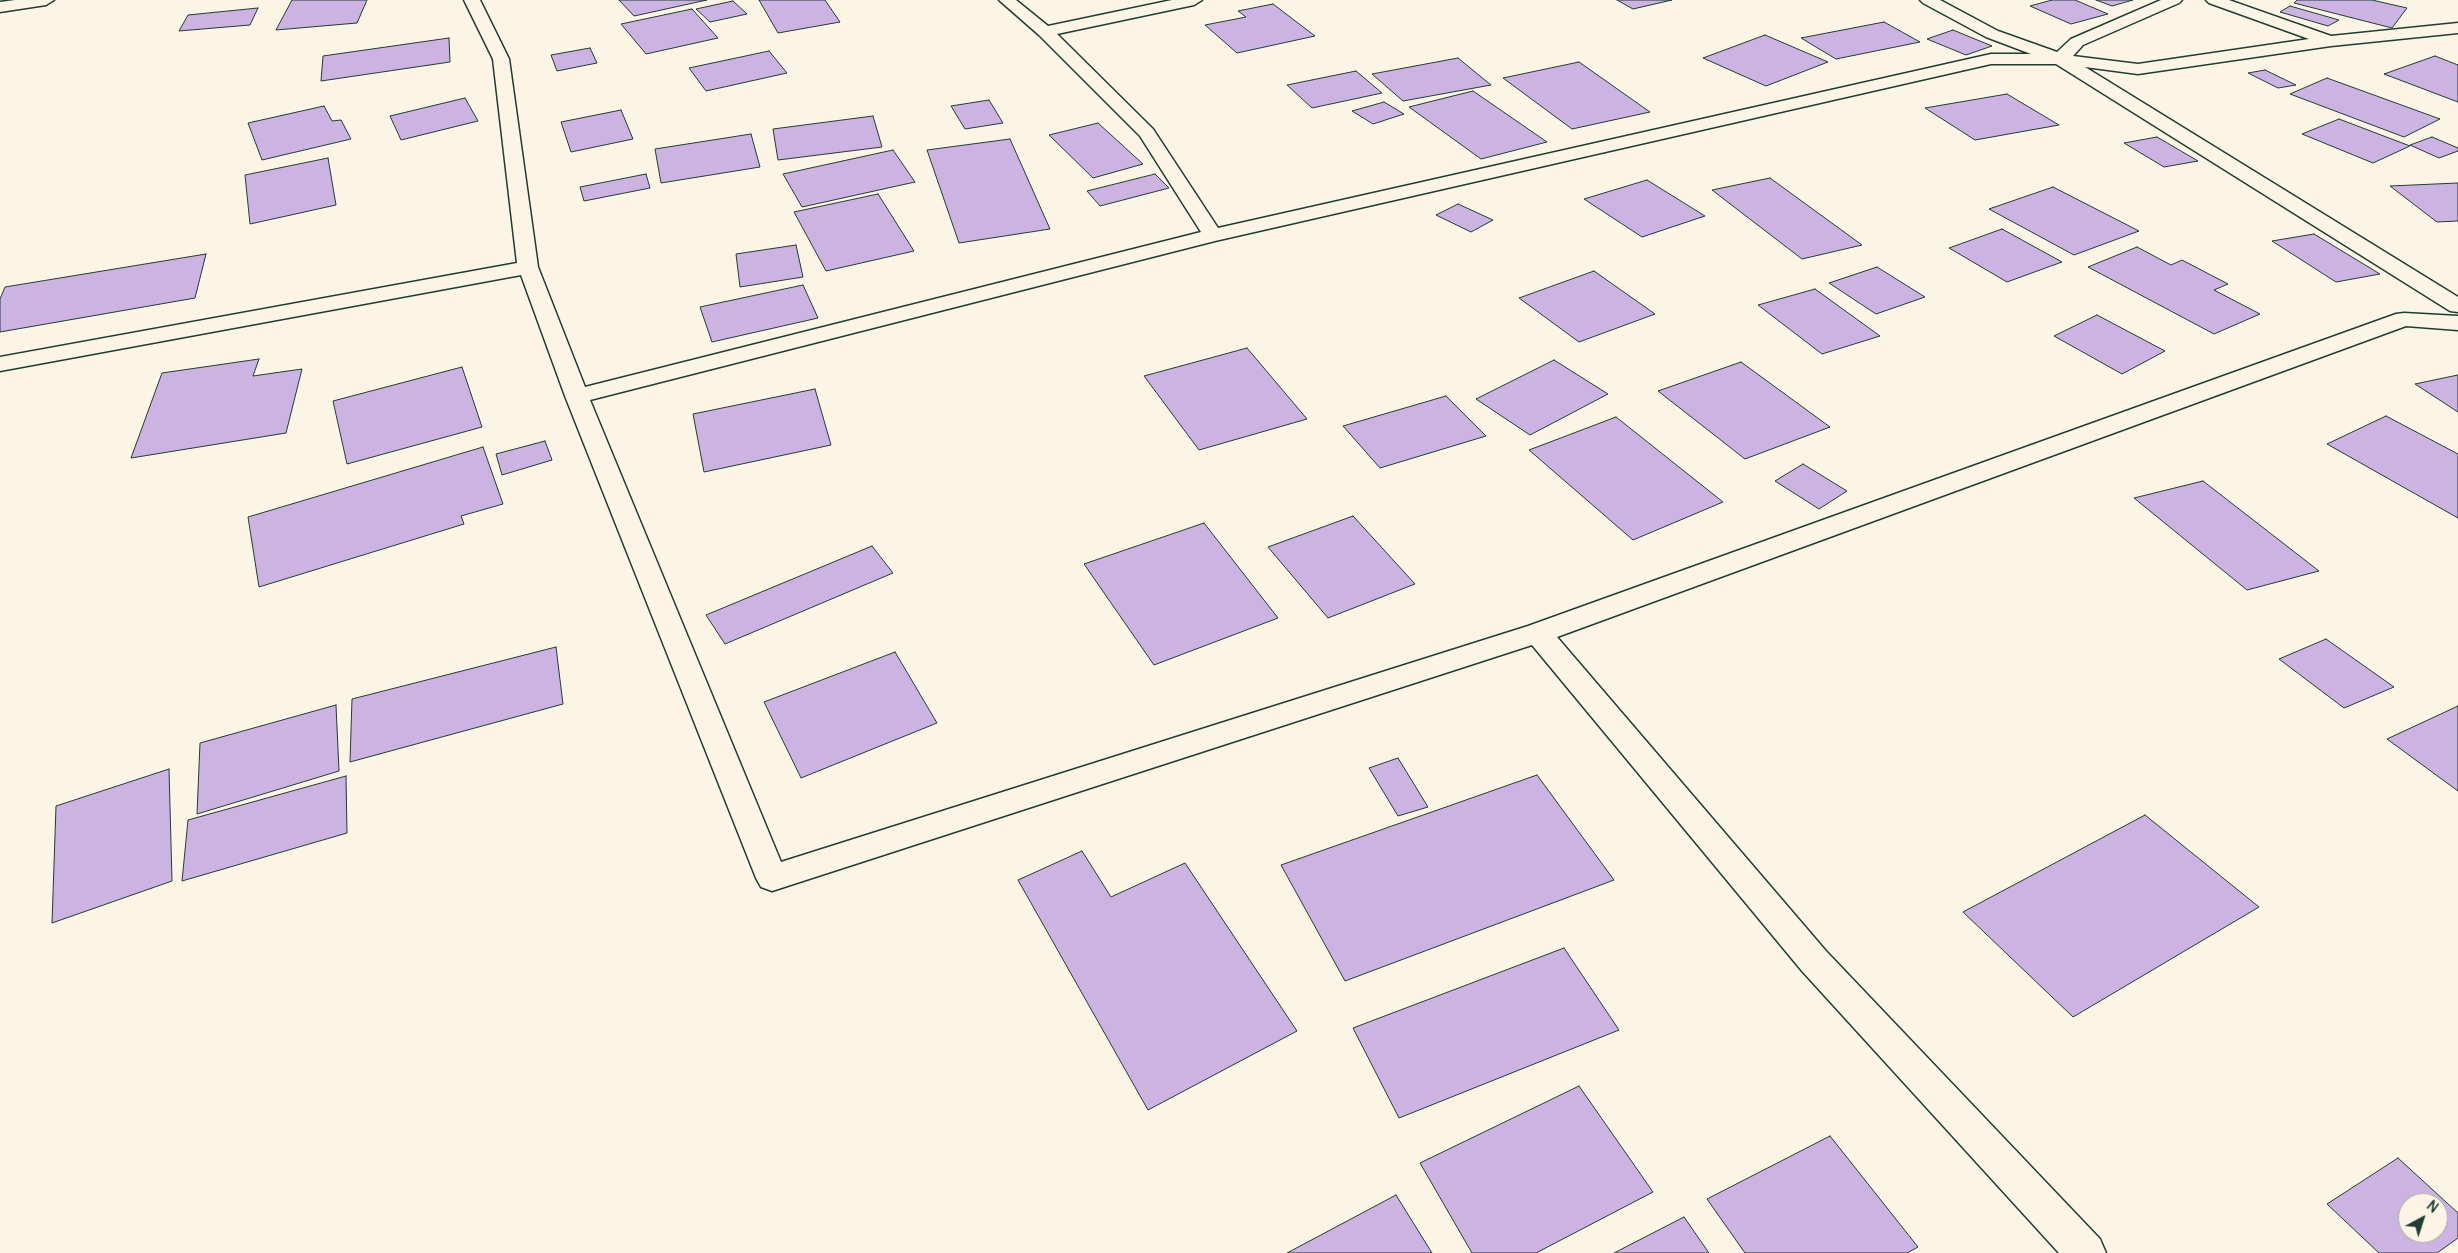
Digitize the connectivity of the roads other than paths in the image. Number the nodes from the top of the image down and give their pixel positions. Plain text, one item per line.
1 (46, 0) edge
2 (472, 0) edge
3 (1007, 0) edge
4 (1194, 0) edge
5 (1928, 0) edge
6 (2174, 0) edge
7 (2214, 0) edge
8 (0, 7) edge
9 (2458, 28) edge
10 (1045, 32) junction
11 (2331, 41) junction
12 (2060, 59) junction
13 (1213, 235) junction
14 (528, 267) junction
15 (2458, 306) edge
16 (2458, 323) edge
17 (0, 364) edge
18 (576, 396) junction
19 (1538, 633) junction
20 (2086, 1253) edge

1 - 8 street
2 - 14 street
3 - 10 street
4 - 10 street
5 - 12 street
6 - 12 street
7 - 11 street
9 - 11 street
10 - 13 street
11 - 12 street
12 - 13 street
12 - 15 street
13 - 18 street
14 - 17 street
14 - 18 street
16 - 19 street
18 - 19 street
19 - 20 street

